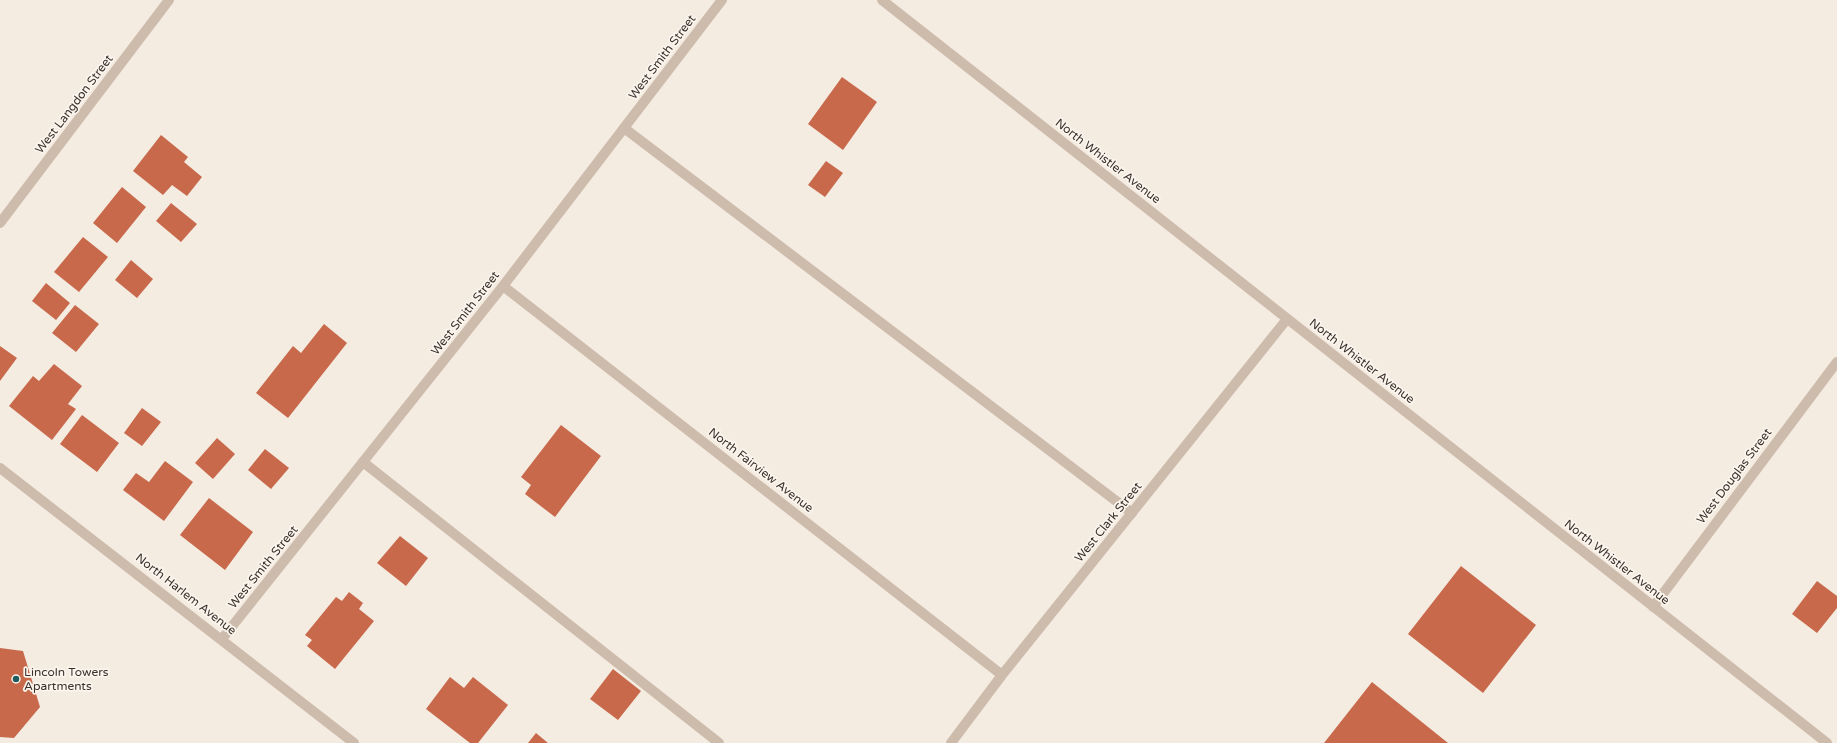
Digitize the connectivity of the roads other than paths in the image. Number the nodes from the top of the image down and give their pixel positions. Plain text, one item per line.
1 (169, 0) edge
2 (722, 0) edge
3 (882, 0) edge
4 (624, 128) junction
5 (0, 223) edge
6 (503, 286) junction
7 (1287, 319) junction
8 (1837, 362) edge
9 (363, 462) junction
10 (0, 468) edge
11 (1132, 513) junction
12 (1653, 606) junction
13 (222, 639) junction
14 (1002, 675) junction
15 (354, 743) edge
16 (719, 743) edge
17 (950, 743) edge
18 (1827, 743) edge

1 - 5 street, West Langdon Street
2 - 4 street, West Smith Street
3 - 7 street, North Whistler Avenue
4 - 6 street, West Smith Street
4 - 11 street
6 - 9 street, West Smith Street
6 - 14 street, North Fairview Avenue
7 - 11 street, West Clark Street
7 - 12 street, North Whistler Avenue
8 - 12 street, West Douglas Street
9 - 13 street, West Smith Street
9 - 16 street
10 - 13 street, North Harlem Avenue
11 - 14 street, West Clark Street
12 - 18 street, North Whistler Avenue
13 - 15 street, North Harlem Avenue
14 - 17 street, West Clark Street

